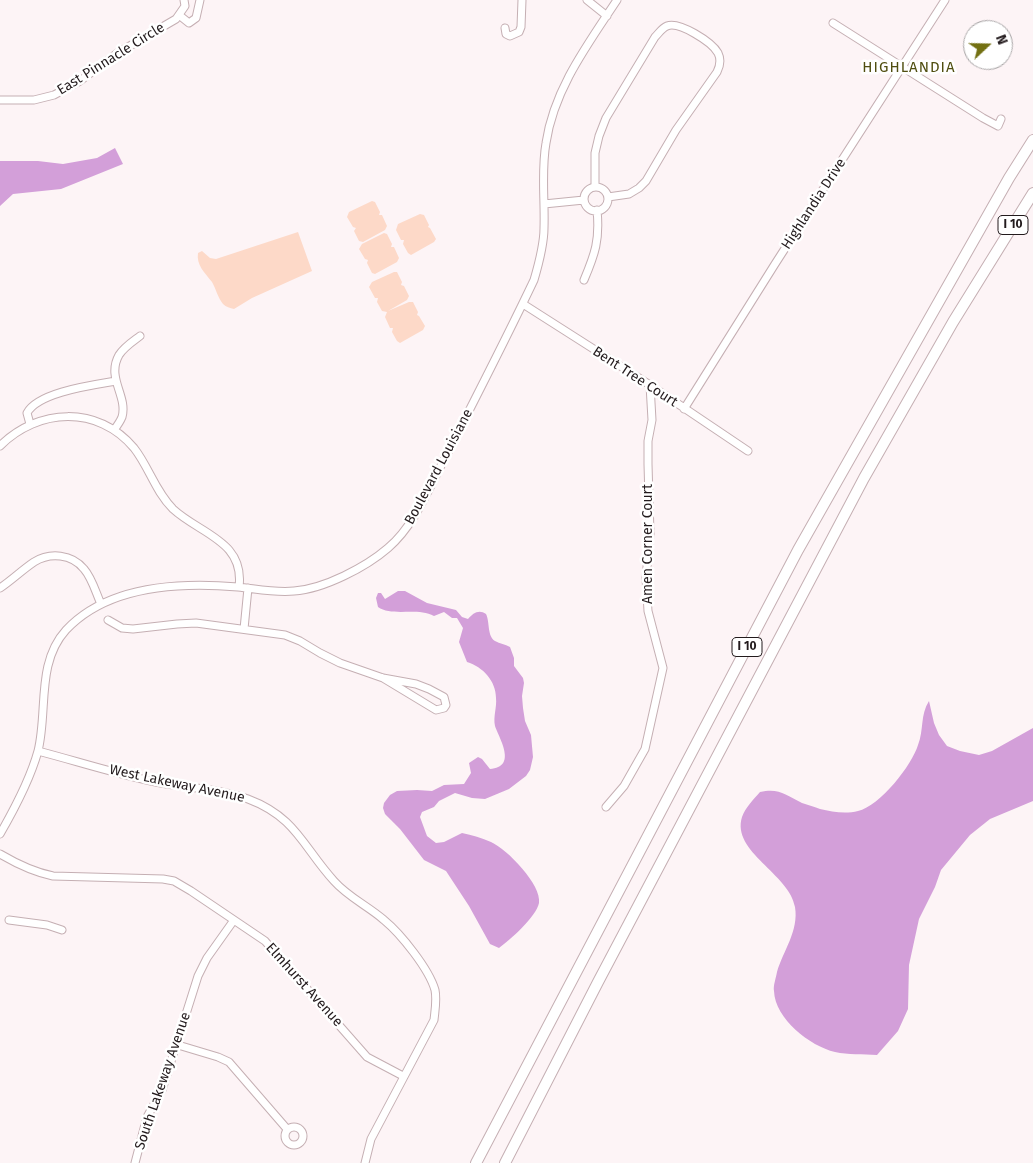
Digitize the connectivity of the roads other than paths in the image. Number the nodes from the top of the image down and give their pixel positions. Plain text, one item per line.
1 (200, 0) edge
2 (522, 0) edge
3 (587, 0) edge
4 (617, 0) edge
5 (945, 0) edge
6 (184, 3) edge
7 (180, 15) junction
8 (607, 16) junction
9 (833, 23) dead end
10 (504, 28) dead end
11 (903, 66) junction
12 (0, 100) edge
13 (1001, 119) dead end
14 (1033, 140) edge
15 (595, 186) junction
16 (1033, 193) edge
17 (608, 198) junction
18 (584, 200) junction
19 (544, 204) junction
20 (597, 210) junction
21 (584, 280) dead end
22 (523, 304) junction
23 (140, 336) dead end
24 (116, 381) junction
25 (650, 385) junction
26 (684, 409) junction
27 (30, 424) junction
28 (114, 430) junction
29 (0, 446) edge
30 (748, 451) dead end
31 (239, 587) junction
32 (0, 588) edge
33 (248, 588) junction
34 (101, 604) junction
35 (108, 620) dead end
36 (244, 630) junction
37 (383, 678) junction
38 (38, 751) junction
39 (606, 807) dead end
40 (0, 834) edge
41 (0, 854) edge
42 (9, 920) dead end
43 (234, 920) junction
44 (62, 930) dead end
45 (178, 1045) junction
46 (403, 1076) junction
47 (287, 1129) dead end
48 (136, 1163) edge
49 (365, 1163) edge
50 (476, 1163) edge
51 (505, 1163) edge

1 - 7 street
2 - 10 street
3 - 8 street
4 - 8 street, Boulevard Louisiane
5 - 11 street, Highlandia Drive
6 - 7 street, East Pinnacle Circle
7 - 12 street, East Pinnacle Circle
8 - 19 street, Boulevard Louisiane
9 - 11 street
11 - 13 street
11 - 26 street, Highlandia Drive
14 - 50 highway, I 10
15 - 17 street
15 - 17 street
15 - 18 street
16 - 51 highway, I 10
17 - 20 street
18 - 19 street
18 - 20 street
19 - 22 street, Boulevard Louisiane
20 - 21 street
22 - 25 street, Bent Tree Court
22 - 33 street, Boulevard Louisiane
23 - 24 street
24 - 27 street
24 - 28 street
25 - 26 street, Bent Tree Court
25 - 39 street, Amen Corner Court
26 - 30 street, Bent Tree Court
27 - 28 street
27 - 29 street
28 - 31 street
31 - 33 street, Boulevard Louisiane
31 - 34 street, Boulevard Louisiane
32 - 34 street
33 - 36 street
34 - 38 street, Boulevard Louisiane
35 - 36 street
36 - 37 street
37 - 37 street
38 - 40 street, Boulevard Louisiane
38 - 46 street, West Lakeway Avenue
41 - 43 street, Elmhurst Avenue
42 - 44 street
43 - 45 street, South Lakeway Avenue
43 - 46 street, Elmhurst Avenue
45 - 47 street
45 - 48 street, South Lakeway Avenue
46 - 49 street

